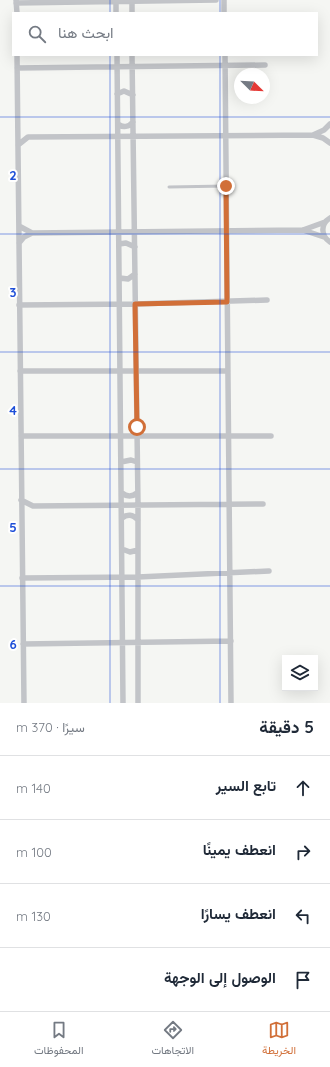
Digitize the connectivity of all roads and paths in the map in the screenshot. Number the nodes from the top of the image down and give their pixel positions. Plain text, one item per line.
1 (216, 0) edge
2 (224, 0) edge
3 (16, 1) edge
4 (116, 1) edge
5 (132, 1) edge
6 (16, 12) edge
7 (116, 12) edge
8 (132, 12) edge
9 (224, 12) edge
10 (17, 56) edge
11 (117, 56) edge
12 (132, 56) edge
13 (225, 56) edge
14 (265, 65) dead end
15 (225, 66) junction
16 (117, 67) junction
17 (132, 67) junction
18 (17, 68) junction
19 (117, 94) junction
20 (133, 95) junction
21 (133, 122) junction
22 (118, 124) junction
23 (330, 124) edge
24 (18, 129) junction
25 (313, 135) junction
26 (226, 136) junction
27 (28, 137) junction
28 (118, 137) junction
29 (133, 137) junction
30 (330, 143) edge
31 (18, 145) junction
32 (226, 186) junction
33 (169, 187) dead end
34 (329, 218) edge
35 (19, 226) junction
36 (303, 230) junction
37 (227, 231) junction
38 (119, 232) junction
39 (134, 232) junction
40 (32, 233) junction
41 (328, 240) edge
42 (19, 244) junction
43 (119, 244) junction
44 (135, 247) junction
45 (330, 249) edge
46 (135, 274) junction
47 (120, 278) junction
48 (267, 300) dead end
49 (227, 302) junction
50 (120, 304) junction
51 (135, 304) junction
52 (19, 305) junction
53 (20, 371) junction
54 (228, 371) junction
55 (120, 372) junction
56 (136, 372) junction
57 (21, 436) junction
58 (121, 436) junction
59 (137, 436) junction
60 (229, 436) junction
61 (271, 436) dead end
62 (121, 462) junction
63 (137, 462) junction
64 (122, 493) junction
65 (138, 493) junction
66 (21, 500) junction
67 (122, 504) junction
68 (138, 504) junction
69 (229, 504) junction
70 (263, 504) dead end
71 (33, 506) junction
72 (22, 514) junction
73 (122, 518) junction
74 (138, 520) junction
75 (122, 549) junction
76 (138, 550) junction
77 (269, 571) dead end
78 (230, 574) junction
79 (122, 577) junction
80 (138, 577) junction
81 (22, 578) junction
82 (231, 641) junction
83 (123, 642) junction
84 (138, 642) junction
85 (23, 644) junction
86 (24, 703) edge
87 (124, 703) edge
88 (138, 703) edge
89 (231, 703) edge

1 - 5 street
2 - 9 street
3 - 4 street
3 - 6 street
4 - 5 street
4 - 7 street
5 - 8 street
10 - 18 street
11 - 16 street
12 - 17 street
13 - 15 street
14 - 15 street
15 - 17 street
15 - 26 street
16 - 17 street
16 - 18 street
16 - 19 street
17 - 20 street
18 - 24 street
19 - 20 street
19 - 22 street
20 - 21 street
21 - 22 street
21 - 29 street
22 - 28 street
23 - 25 street
24 - 27 street
24 - 31 street
25 - 26 street
25 - 30 street
26 - 29 street
26 - 32 street
27 - 28 street
27 - 31 street
28 - 29 street
28 - 38 street
29 - 39 street
31 - 35 street
32 - 33 lane
32 - 37 street
34 - 36 street
34 - 41 street
35 - 40 street
35 - 42 street
36 - 37 street
36 - 41 street
37 - 39 street
37 - 49 street
38 - 39 street
38 - 40 street
38 - 43 street
39 - 44 street
40 - 42 street
41 - 45 street
42 - 52 street
43 - 44 street
43 - 47 street
44 - 46 street
46 - 47 street
46 - 51 street
47 - 50 street
48 - 49 street
49 - 51 street
49 - 54 street
50 - 51 street
50 - 52 street
50 - 55 street
51 - 56 street
52 - 53 street
53 - 55 street
53 - 57 street
54 - 56 street
54 - 60 street
55 - 56 street
55 - 58 street
56 - 59 street
57 - 58 street
57 - 66 street
58 - 59 street
58 - 62 street
59 - 60 street
59 - 63 street
60 - 61 street
60 - 69 street
62 - 63 street
62 - 64 street
63 - 65 street
64 - 65 street
64 - 67 street
65 - 68 street
66 - 71 street
66 - 72 street
67 - 68 street
67 - 71 street
67 - 73 street
68 - 69 street
68 - 74 street
69 - 70 street
69 - 78 street
71 - 72 street
72 - 81 street
73 - 74 street
73 - 75 street
74 - 76 street
75 - 76 street
75 - 79 street
76 - 80 street
77 - 78 street
78 - 80 street
78 - 82 street
79 - 80 street
79 - 81 street
79 - 83 street
80 - 84 street
81 - 85 street
82 - 84 street
82 - 89 street
83 - 84 street
83 - 85 street
83 - 87 street
84 - 88 street
85 - 86 street

